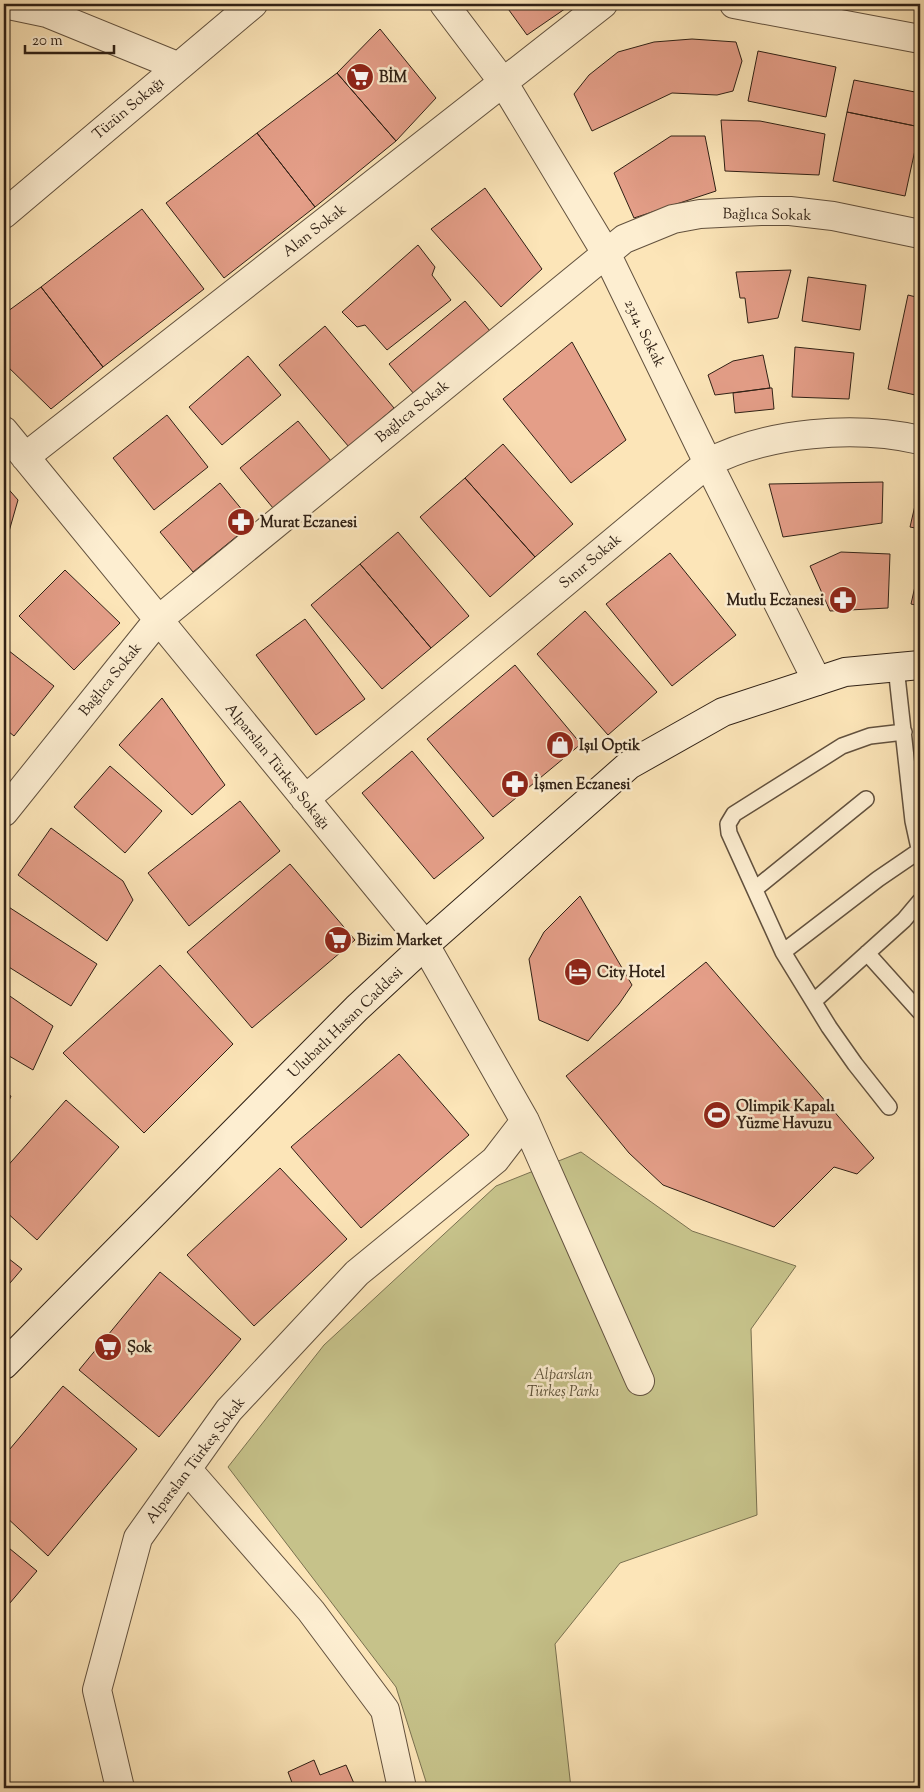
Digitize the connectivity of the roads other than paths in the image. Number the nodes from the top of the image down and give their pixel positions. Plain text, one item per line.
1 (4, 4) edge
2 (253, 4) edge
3 (444, 4) edge
4 (603, 4) edge
5 (734, 4) edge
6 (920, 39) edge
7 (178, 66) junction
8 (503, 82) junction
9 (4, 214) edge
10 (920, 234) edge
11 (606, 253) junction
12 (4, 431) edge
13 (920, 440) edge
14 (25, 457) junction
15 (708, 463) junction
16 (158, 620) junction
17 (908, 666) edge
18 (817, 681) junction
19 (904, 732) junction
20 (305, 799) junction
21 (866, 799) dead end
22 (4, 812) edge
23 (920, 852) edge
24 (755, 889) junction
25 (919, 908) edge
26 (425, 945) junction
27 (783, 952) junction
28 (867, 953) junction
29 (814, 1001) junction
30 (920, 1012) edge
31 (889, 1107) dead end
32 (525, 1121) junction
33 (4, 1365) edge
34 (640, 1381) dead end
35 (187, 1469) junction
36 (120, 1788) edge
37 (402, 1788) edge

1 - 7 street
2 - 7 street, Tüzün Sokağı
3 - 8 street, 2314. Sokak
4 - 8 street, Alan Sokak
5 - 6 street
7 - 9 street, Tüzün Sokağı
8 - 11 street, 2314. Sokak
8 - 14 street, Alan Sokak
10 - 11 street, Bağlıca Sokak
11 - 15 street, 2314. Sokak
11 - 16 street, Bağlıca Sokak
12 - 14 street, Alparslan Türkeş Sokağı
13 - 15 street, Sınır Sokak
14 - 16 street, Alparslan Türkeş Sokağı
15 - 18 street, 2314. Sokak
15 - 20 street, Sınır Sokak
16 - 20 street, Alparslan Türkeş Sokağı
16 - 22 street, Bağlıca Sokak
17 - 18 street, Ulubatlı Hasan Caddesi
17 - 19 lane
18 - 26 street, Ulubatlı Hasan Caddesi
19 - 23 lane
19 - 24 lane
20 - 26 street, Alparslan Türkeş Sokağı
21 - 24 lane
23 - 27 lane
24 - 27 lane
25 - 28 lane
26 - 32 street, Alparslan Türkeş Sokağı
26 - 33 street, Ulubatlı Hasan Caddesi
27 - 29 lane
28 - 29 lane
28 - 30 lane
29 - 31 lane
32 - 34 street, Alparslan Türkeş Sokağı
32 - 35 street, Alparslan Türkeş Sokak
35 - 36 street, Alparslan Türkeş Sokak
35 - 37 street

